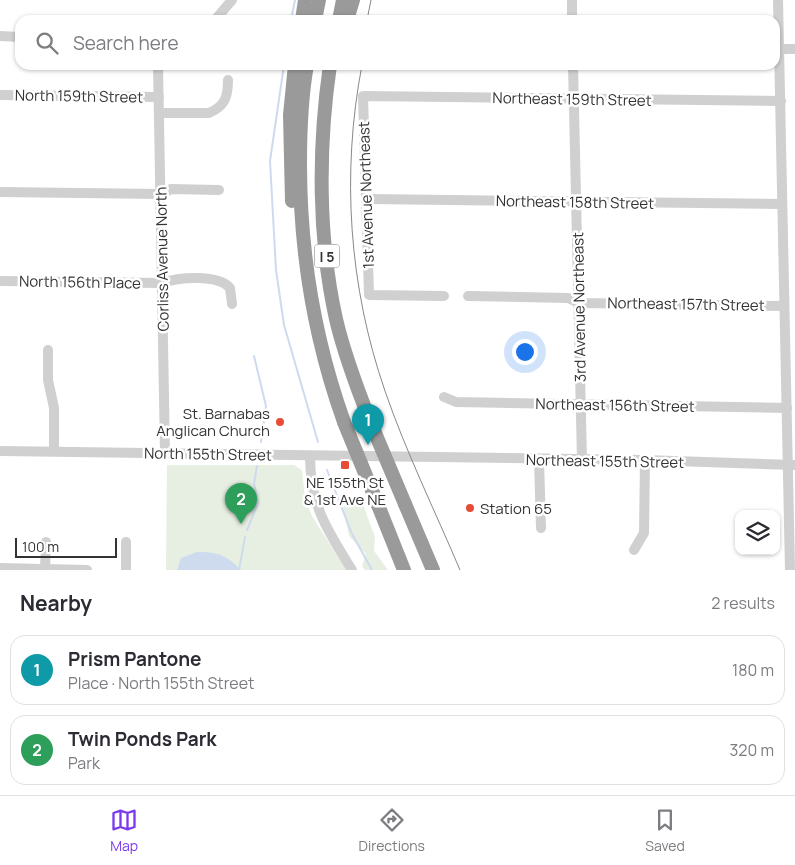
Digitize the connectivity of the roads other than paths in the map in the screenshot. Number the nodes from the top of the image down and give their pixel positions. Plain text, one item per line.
1 (232, 0) edge
2 (305, 0) edge
3 (319, 0) edge
4 (343, 0) edge
5 (353, 0) edge
6 (572, 0) edge
7 (778, 0) edge
8 (219, 15) edge
9 (303, 15) edge
10 (316, 15) edge
11 (340, 15) edge
12 (348, 15) edge
13 (572, 15) edge
14 (779, 15) edge
15 (0, 36) edge
16 (15, 37) edge
17 (780, 49) joint
18 (795, 49) edge
19 (158, 70) edge
20 (294, 70) edge
21 (306, 70) edge
22 (331, 70) edge
23 (573, 70) edge
24 (228, 80) dead end
25 (0, 95) edge
26 (363, 96) joint
27 (159, 97) junction
28 (574, 99) junction
29 (781, 101) junction
30 (159, 113) junction
31 (219, 190) dead end
32 (0, 192) edge
33 (161, 194) junction
34 (368, 199) junction
35 (577, 202) junction
36 (782, 204) junction
37 (304, 259) junction
38 (0, 281) edge
39 (162, 283) junction
40 (444, 296) dead end
41 (468, 296) dead end
42 (579, 303) junction
43 (232, 304) dead end
44 (784, 306) junction
45 (48, 350) dead end
46 (444, 397) dead end
47 (581, 405) junction
48 (787, 408) junction
49 (0, 451) edge
50 (54, 451) junction
51 (165, 453) junction
52 (310, 456) junction
53 (416, 459) joint
54 (539, 460) junction
55 (582, 460) junction
56 (645, 460) junction
57 (792, 465) edge
58 (541, 528) dead end
59 (46, 542) dead end
60 (126, 542) dead end
61 (634, 550) dead end
62 (0, 568) edge
63 (44, 569) edge
64 (87, 570) edge
65 (126, 570) edge
66 (352, 570) edge
67 (404, 570) edge
68 (433, 570) edge
69 (790, 570) edge

1 - 8 street
2 - 9 highway
3 - 10 highway
4 - 11 highway
5 - 12 highway
6 - 13 street
7 - 14 street
15 - 16 street
17 - 18 street
17 - 29 street
19 - 27 street, Corliss Avenue North
20 - 37 highway
21 - 37 highway, I 5
22 - 68 highway, I 5, bridge
23 - 28 street, 3rd Avenue Northeast
24 - 30 street, North 159th Street
25 - 27 street, North 159th Street
26 - 28 street, Northeast 159th Street
26 - 34 street, 1st Avenue Northeast
27 - 30 street, Corliss Avenue North
28 - 29 street, Northeast 159th Street
28 - 35 street, 3rd Avenue Northeast
29 - 36 street
30 - 33 street, Corliss Avenue North
31 - 33 street
32 - 33 street
33 - 39 street, Corliss Avenue North
34 - 35 street, Northeast 158th Street
34 - 40 street, 1st Avenue Northeast
35 - 36 street, Northeast 158th Street
35 - 42 street, 3rd Avenue Northeast
36 - 44 street
37 - 67 highway, I 5, bridge
38 - 39 street, North 156th Place
39 - 43 street, North 156th Place
39 - 51 street, Corliss Avenue North
41 - 42 street, Northeast 157th Street
42 - 44 street, Northeast 157th Street
42 - 47 street, 3rd Avenue Northeast
44 - 48 street
45 - 50 street
46 - 47 street, Northeast 156th Street
47 - 48 street, Northeast 156th Street
47 - 55 street, 3rd Avenue Northeast
48 - 57 street
49 - 50 street, North 155th Street
50 - 51 street, North 155th Street
51 - 52 street, North 155th Street
52 - 53 street, North 155th Street
52 - 66 street
53 - 54 street, Northeast 155th Street
54 - 55 street, Northeast 155th Street
54 - 58 street
55 - 56 street, Northeast 155th Street
56 - 57 street, Northeast 155th Street
56 - 61 street
57 - 69 street
59 - 63 street
60 - 65 street
62 - 63 street
63 - 64 street

